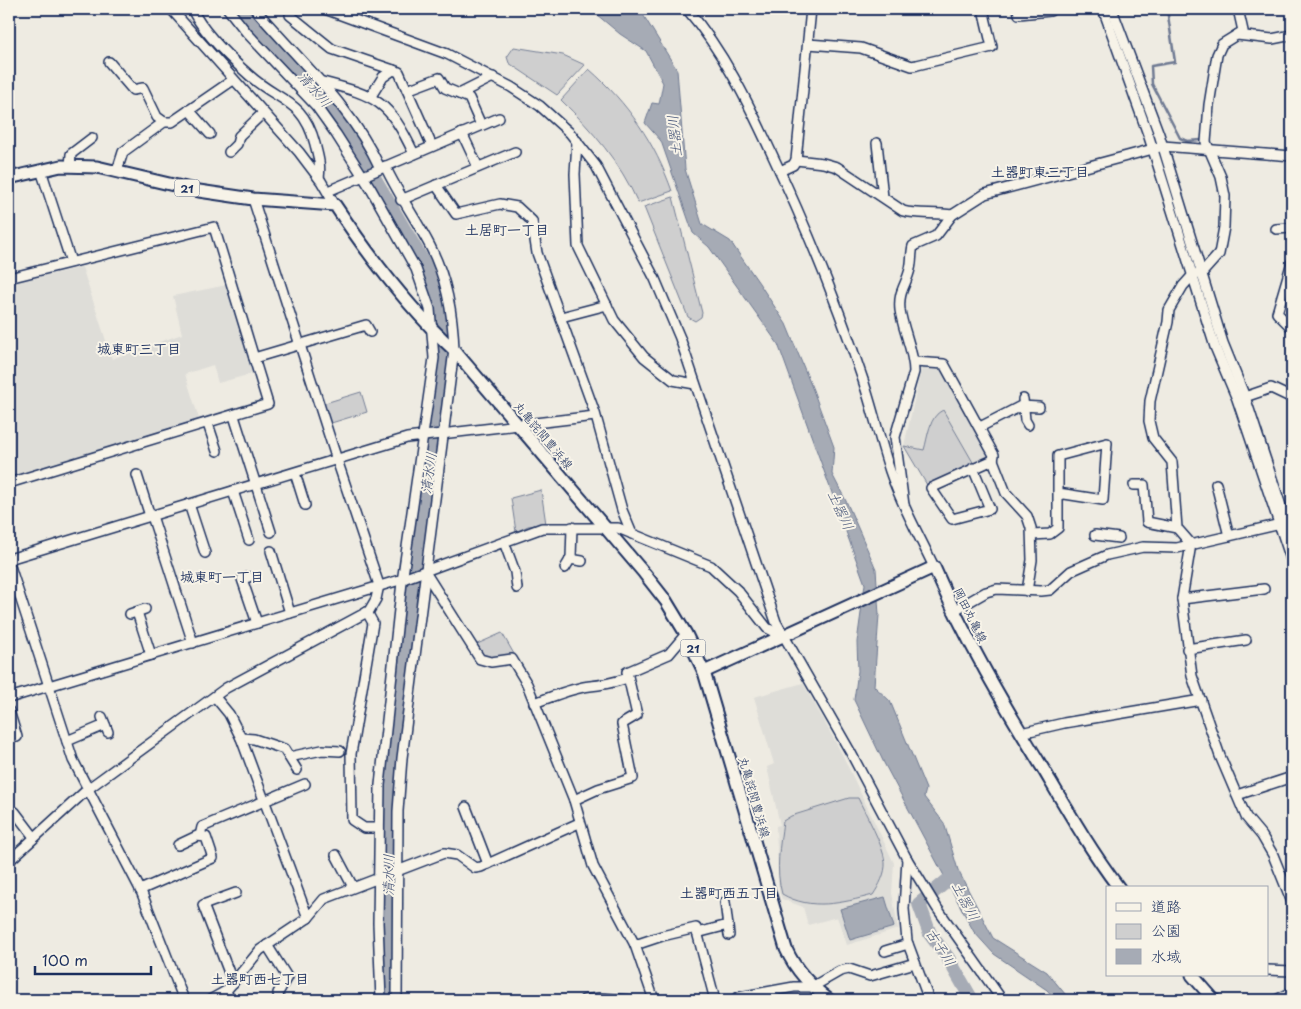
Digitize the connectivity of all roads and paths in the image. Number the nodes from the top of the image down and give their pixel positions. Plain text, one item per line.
1 (170, 9) edge
2 (192, 9) edge
3 (228, 9) edge
4 (255, 9) edge
5 (325, 9) edge
6 (812, 9) edge
7 (983, 9) edge
8 (1018, 9) edge
9 (1051, 9) edge
10 (1102, 9) edge
11 (1112, 9) edge
12 (1238, 9) edge
13 (693, 11) edge
14 (290, 15) dead end
15 (1237, 35) junction
16 (1292, 35) edge
17 (808, 44) junction
18 (222, 48) junction
19 (109, 62) dead end
20 (220, 66) junction
21 (393, 70) junction
22 (493, 77) junction
23 (233, 80) junction
24 (323, 82) junction
25 (407, 90) junction
26 (459, 94) junction
27 (371, 96) junction
28 (190, 110) junction
29 (263, 113) junction
30 (499, 118) dead end
31 (164, 122) junction
32 (481, 125) junction
33 (462, 133) junction
34 (210, 134) dead end
35 (92, 138) dead end
36 (577, 141) junction
37 (877, 143) dead end
38 (432, 146) junction
39 (1163, 146) junction
40 (1153, 149) junction
41 (1212, 151) junction
42 (229, 152) dead end
43 (515, 152) dead end
44 (414, 154) junction
45 (1292, 156) edge
46 (796, 160) junction
47 (70, 166) junction
48 (382, 167) junction
49 (478, 167) junction
50 (41, 170) junction
51 (117, 171) junction
52 (780, 171) junction
53 (363, 175) junction
54 (9, 178) edge
55 (318, 178) junction
56 (436, 185) junction
57 (328, 191) junction
58 (883, 197) junction
59 (253, 199) junction
60 (402, 200) junction
61 (335, 205) junction
62 (952, 215) junction
63 (1292, 228) edge
64 (1276, 229) dead end
65 (71, 262) junction
66 (1292, 262) edge
67 (1202, 274) junction
68 (1192, 276) junction
69 (9, 278) edge
70 (607, 305) junction
71 (561, 318) junction
72 (1292, 328) edge
73 (432, 331) junction
74 (370, 332) dead end
75 (300, 344) junction
76 (453, 349) junction
77 (254, 358) junction
78 (914, 362) junction
79 (695, 384) junction
80 (1241, 398) junction
81 (1292, 398) edge
82 (1023, 403) junction
83 (1039, 407) dead end
84 (234, 416) junction
85 (595, 416) junction
86 (208, 424) junction
87 (518, 425) junction
88 (1028, 426) dead end
89 (980, 427) junction
90 (443, 433) junction
91 (424, 436) junction
92 (217, 451) dead end
93 (336, 460) junction
94 (993, 460) junction
95 (973, 468) junction
96 (295, 473) junction
97 (137, 475) dead end
98 (9, 483) edge
99 (257, 484) junction
100 (1216, 484) dead end
101 (1134, 485) dead end
102 (233, 491) junction
103 (1058, 493) junction
104 (189, 504) junction
105 (304, 505) dead end
106 (904, 505) junction
107 (151, 516) junction
108 (1286, 522) edge
109 (572, 527) junction
110 (604, 527) junction
111 (1176, 528) junction
112 (271, 532) dead end
113 (632, 534) junction
114 (1032, 535) junction
115 (1094, 535) dead end
116 (1229, 536) junction
117 (1292, 539) edge
118 (249, 540) dead end
119 (504, 542) junction
120 (1191, 544) junction
121 (271, 551) dead end
122 (205, 553) dead end
123 (1117, 553) junction
124 (9, 558) edge
125 (570, 559) junction
126 (582, 561) dead end
127 (1292, 562) edge
128 (9, 563) edge
129 (565, 568) dead end
130 (931, 568) junction
131 (425, 572) junction
132 (249, 577) dead end
133 (403, 579) junction
134 (380, 585) junction
135 (517, 588) dead end
136 (1264, 589) dead end
137 (1027, 590) junction
138 (1182, 599) junction
139 (953, 611) junction
140 (137, 612) dead end
141 (367, 612) junction
142 (290, 613) junction
143 (257, 623) junction
144 (686, 634) junction
145 (788, 634) junction
146 (1246, 640) dead end
147 (193, 642) junction
148 (1187, 649) junction
149 (151, 655) junction
150 (704, 672) junction
151 (628, 678) junction
152 (49, 685) junction
153 (215, 697) junction
154 (9, 698) edge
155 (1200, 700) junction
156 (534, 702) junction
157 (9, 711) edge
158 (105, 724) dead end
159 (1021, 733) junction
160 (17, 737) dead end
161 (240, 738) junction
162 (66, 741) junction
163 (340, 751) dead end
164 (289, 757) junction
165 (297, 770) dead end
166 (1292, 777) edge
167 (305, 784) dead end
168 (89, 788) junction
169 (1236, 795) junction
170 (574, 800) junction
171 (264, 802) junction
172 (466, 807) dead end
173 (9, 816) edge
174 (579, 823) junction
175 (379, 828) junction
176 (200, 836) junction
177 (34, 837) junction
178 (178, 845) dead end
179 (336, 855) dead end
180 (907, 859) junction
181 (9, 861) edge
182 (488, 864) junction
183 (397, 870) junction
184 (378, 877) junction
185 (1118, 886) edge
186 (353, 887) junction
187 (140, 890) junction
188 (236, 893) dead end
189 (726, 902) dead end
190 (1292, 902) edge
191 (308, 918) junction
192 (697, 933) junction
193 (635, 944) junction
194 (908, 944) junction
195 (267, 945) junction
196 (885, 951) dead end
197 (915, 963) junction
198 (1268, 970) edge
199 (1292, 971) edge
200 (1193, 976) edge
201 (230, 987) junction
202 (1292, 992) edge
203 (818, 993) edge
204 (776, 996) edge
205 (184, 1000) edge
206 (210, 1000) edge
207 (230, 1000) edge
208 (279, 1000) edge
209 (381, 1000) edge
210 (397, 1000) edge
211 (584, 1000) edge
212 (629, 1000) edge
213 (654, 1000) edge
214 (715, 1000) edge
215 (734, 1000) edge
216 (829, 1000) edge
217 (929, 1000) edge
218 (1002, 1000) edge
219 (1214, 1000) edge
220 (1276, 1000) edge

1 - 20 street
2 - 18 street
3 - 53 street
4 - 24 street
5 - 22 street
6 - 17 street
7 - 17 street
8 - 9 street
10 - 40 street
11 - 39 street
12 - 15 street
13 - 52 street
14 - 21 street
15 - 16 street
15 - 41 street
17 - 46 street
18 - 20 street
18 - 55 street
19 - 31 street
20 - 23 street
21 - 25 street
21 - 27 street
22 - 26 street
22 - 36 street
23 - 28 street
23 - 29 street
24 - 27 street
24 - 48 street
25 - 26 street
25 - 38 street
26 - 32 street
27 - 44 street
28 - 31 street
28 - 34 street
29 - 42 street
29 - 55 street
30 - 32 street
31 - 51 street
32 - 33 street
33 - 38 street
33 - 49 street
35 - 47 street
36 - 70 street
36 - 79 street
37 - 58 street
38 - 44 street
39 - 40 street
39 - 41 street
39 - 67 street
40 - 62 street
40 - 68 street
41 - 45 street
41 - 67 street
43 - 49 street
44 - 48 street
46 - 52 street
46 - 58 street
47 - 50 main road, 21
47 - 51 main road, 21
48 - 53 street
48 - 60 street
49 - 56 street
50 - 54 main road, 21
50 - 65 street
51 - 59 main road, 21
52 - 106 street
53 - 57 street
53 - 73 street
55 - 57 street
56 - 60 street
56 - 71 street
57 - 61 street
58 - 62 street
59 - 61 main road, 21
59 - 75 street
60 - 76 street
61 - 73 main road, 丸亀詫間豊浜線 / 21
62 - 78 street
63 - 64 street
65 - 69 street
65 - 77 street
66 - 72 street
67 - 68 street
67 - 80 street
68 - 80 street
68 - 111 street
70 - 71 street
70 - 79 street
71 - 85 street
73 - 76 main road, 丸亀詫間豊浜線 / 21
73 - 91 street
74 - 75 street
75 - 77 street
75 - 93 street
76 - 87 main road, 丸亀詫間豊浜線 / 21
76 - 90 street
77 - 84 street
78 - 89 street
78 - 106 street
79 - 145 street
80 - 81 street
80 - 108 street
82 - 83 street
82 - 88 street
82 - 89 street
84 - 86 street
84 - 99 street
85 - 87 street
85 - 113 street
86 - 92 street
86 - 98 street
87 - 90 street
87 - 110 main road, 丸亀詫間豊浜線 / 21
89 - 94 street
90 - 91 street
90 - 131 street
91 - 93 street
91 - 133 street
93 - 96 street
93 - 134 street
94 - 95 street
94 - 114 street
95 - 95 street
96 - 99 street
96 - 105 street
97 - 107 street
99 - 102 street
99 - 112 street
100 - 116 street
101 - 111 street
102 - 104 street
102 - 118 street
103 - 103 street
103 - 114 street
104 - 107 street
104 - 122 street
106 - 130 street
107 - 124 street
107 - 147 street
108 - 116 street
108 - 117 street
108 - 127 street
109 - 110 street
109 - 119 street
109 - 125 street
110 - 113 street
110 - 144 main road, 丸亀詫間豊浜線 / 21
111 - 120 street
113 - 145 street
114 - 137 street
115 - 123 street
116 - 120 street
119 - 131 street
119 - 135 street
120 - 123 street
120 - 138 street
121 - 142 street
123 - 137 street
125 - 126 street
125 - 129 street
128 - 152 street
130 - 139 main road, 岡田丸亀線
130 - 145 main road
131 - 133 street
131 - 156 street
131 - 183 street
132 - 143 street
133 - 134 street
133 - 175 street
134 - 141 street
134 - 142 street
136 - 138 street
137 - 139 street
138 - 148 street
139 - 159 main road, 岡田丸亀線
140 - 149 street
141 - 153 street
141 - 175 street
142 - 143 street
143 - 147 street
144 - 150 main road, 丸亀詫間豊浜線 / 21
144 - 151 street
145 - 150 main road
145 - 180 street
146 - 148 street
147 - 149 street
148 - 155 street
149 - 152 street
150 - 203 main road, 丸亀詫間豊浜線 / 21
151 - 156 street
151 - 170 street
152 - 154 street
152 - 162 street
153 - 161 street
153 - 168 street
155 - 159 street
155 - 169 street
156 - 170 street
157 - 160 street
158 - 162 street
159 - 185 main road, 岡田丸亀線
161 - 164 street
161 - 171 street
162 - 168 street
163 - 164 street
164 - 165 street
166 - 169 street
167 - 171 street
168 - 177 street
168 - 187 street
169 - 190 street
170 - 174 street
171 - 176 street
171 - 191 street
172 - 182 street
173 - 177 street
174 - 182 street
174 - 193 street
175 - 184 street
176 - 178 street
176 - 187 street
177 - 181 street
179 - 186 street
180 - 194 street
180 - 218 street
182 - 183 street
183 - 184 street
183 - 210 street
184 - 186 street
184 - 209 street
186 - 191 street
187 - 205 street
188 - 201 street
189 - 192 street
191 - 195 street
192 - 193 street
192 - 214 street
193 - 213 street
194 - 196 street
194 - 197 street
195 - 201 street
195 - 208 street
197 - 203 street
197 - 217 street
198 - 199 street
200 - 219 main road
201 - 206 street
201 - 207 street
202 - 220 street
203 - 204 street
203 - 216 main road, 丸亀詫間豊浜線 / 21
204 - 215 street
211 - 212 street

